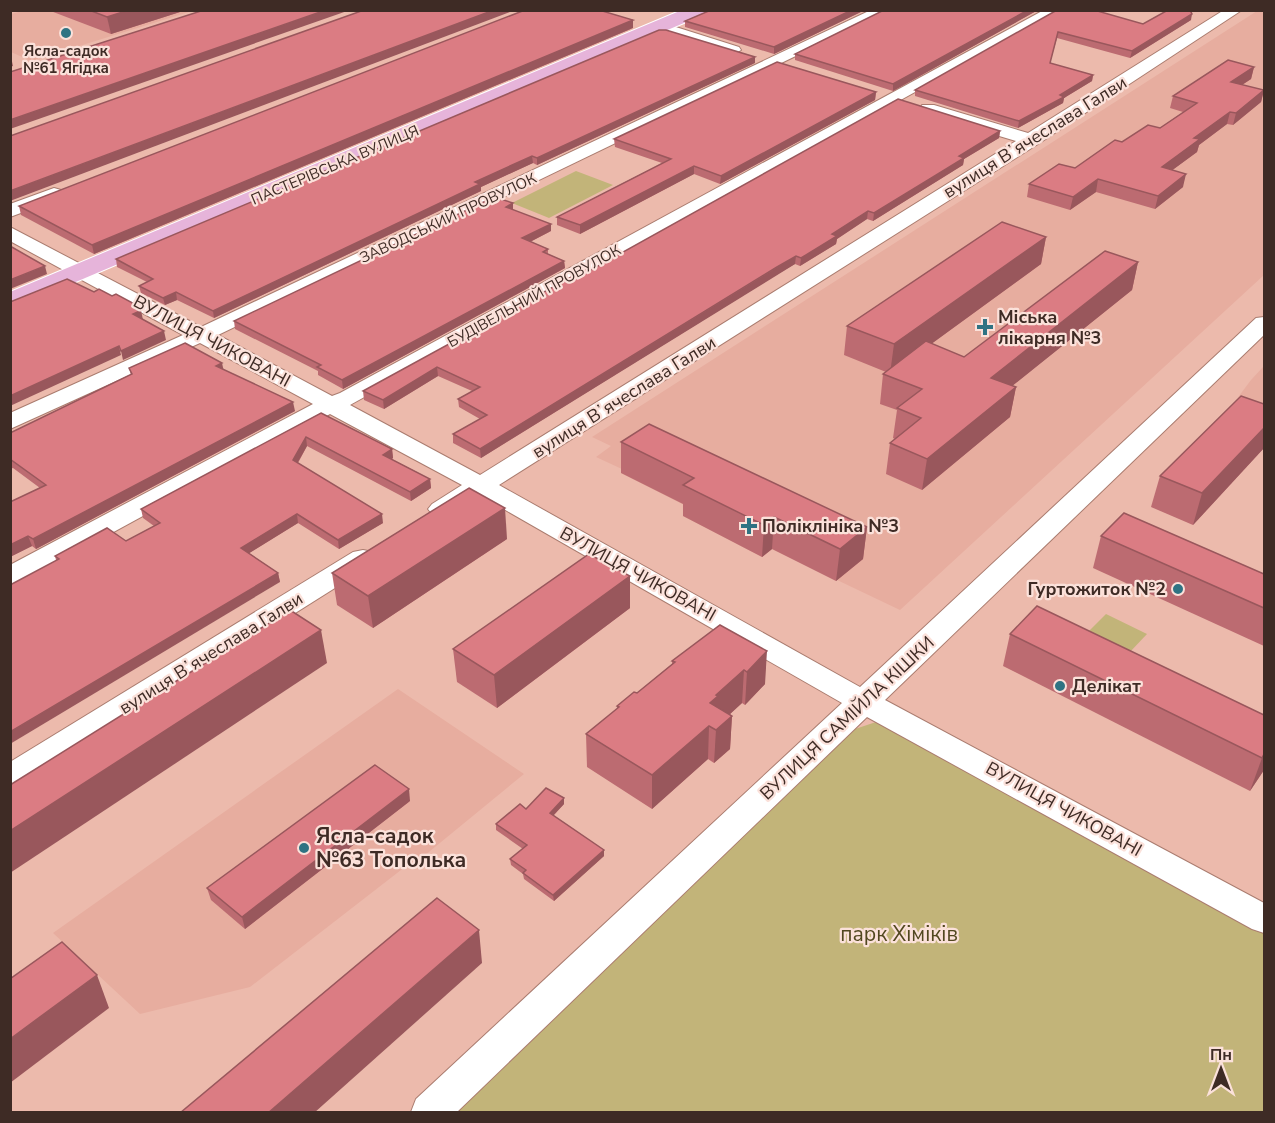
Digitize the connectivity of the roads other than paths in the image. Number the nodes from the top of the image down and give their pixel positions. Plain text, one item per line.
1 (699, 10) edge
2 (884, 10) edge
3 (1056, 10) edge
4 (1222, 13) edge
5 (654, 20) junction
6 (773, 63) junction
7 (795, 69) edge
8 (872, 92) edge
9 (894, 99) junction
10 (1032, 140) junction
11 (67, 190) edge
12 (10, 211) edge
13 (10, 232) edge
14 (85, 271) junction
15 (10, 302) edge
16 (1264, 323) edge
17 (199, 336) junction
18 (331, 404) junction
19 (10, 422) edge
20 (480, 485) junction
21 (423, 520) edge
22 (383, 545) edge
23 (10, 577) edge
24 (864, 702) junction
25 (10, 778) edge
26 (1264, 919) edge
27 (430, 1113) edge

1 - 5 main road, ПАСТЕРІВСЬКА ВУЛИЦЯ
2 - 6 street, ЗАВОДСЬКИЙ ПРОВУЛОК
3 - 9 street, БУДІВЕЛЬНИЙ ПРОВУЛОК
4 - 10 street, вулиця Вʼячеслава Галви
5 - 6 street
5 - 14 main road, ПАСТЕРІВСЬКА ВУЛИЦЯ
6 - 7 street
6 - 17 street, ЗАВОДСЬКИЙ ПРОВУЛОК
8 - 9 street
9 - 10 street
9 - 18 street, БУДІВЕЛЬНИЙ ПРОВУЛОК
10 - 20 street, вулиця Вʼячеслава Галви
11 - 12 street
13 - 14 street, ВУЛИЦЯ ЧИКОВАНІ
14 - 15 main road, ПАСТЕРІВСЬКА ВУЛИЦЯ
14 - 17 street, ВУЛИЦЯ ЧИКОВАНІ
16 - 24 street, ВУЛИЦЯ САМІЙЛА КІШКИ
17 - 18 street, ВУЛИЦЯ ЧИКОВАНІ
17 - 19 street, ЗАВОДСЬКИЙ ПРОВУЛОК
18 - 20 street, ВУЛИЦЯ ЧИКОВАНІ
18 - 23 street, БУДІВЕЛЬНИЙ ПРОВУЛОК
20 - 21 street, вулиця Вʼячеслава Галви
20 - 24 street, ВУЛИЦЯ ЧИКОВАНІ
22 - 25 street, вулиця Вʼячеслава Галви
24 - 26 street, ВУЛИЦЯ ЧИКОВАНІ
24 - 27 street, ВУЛИЦЯ САМІЙЛА КІШКИ

